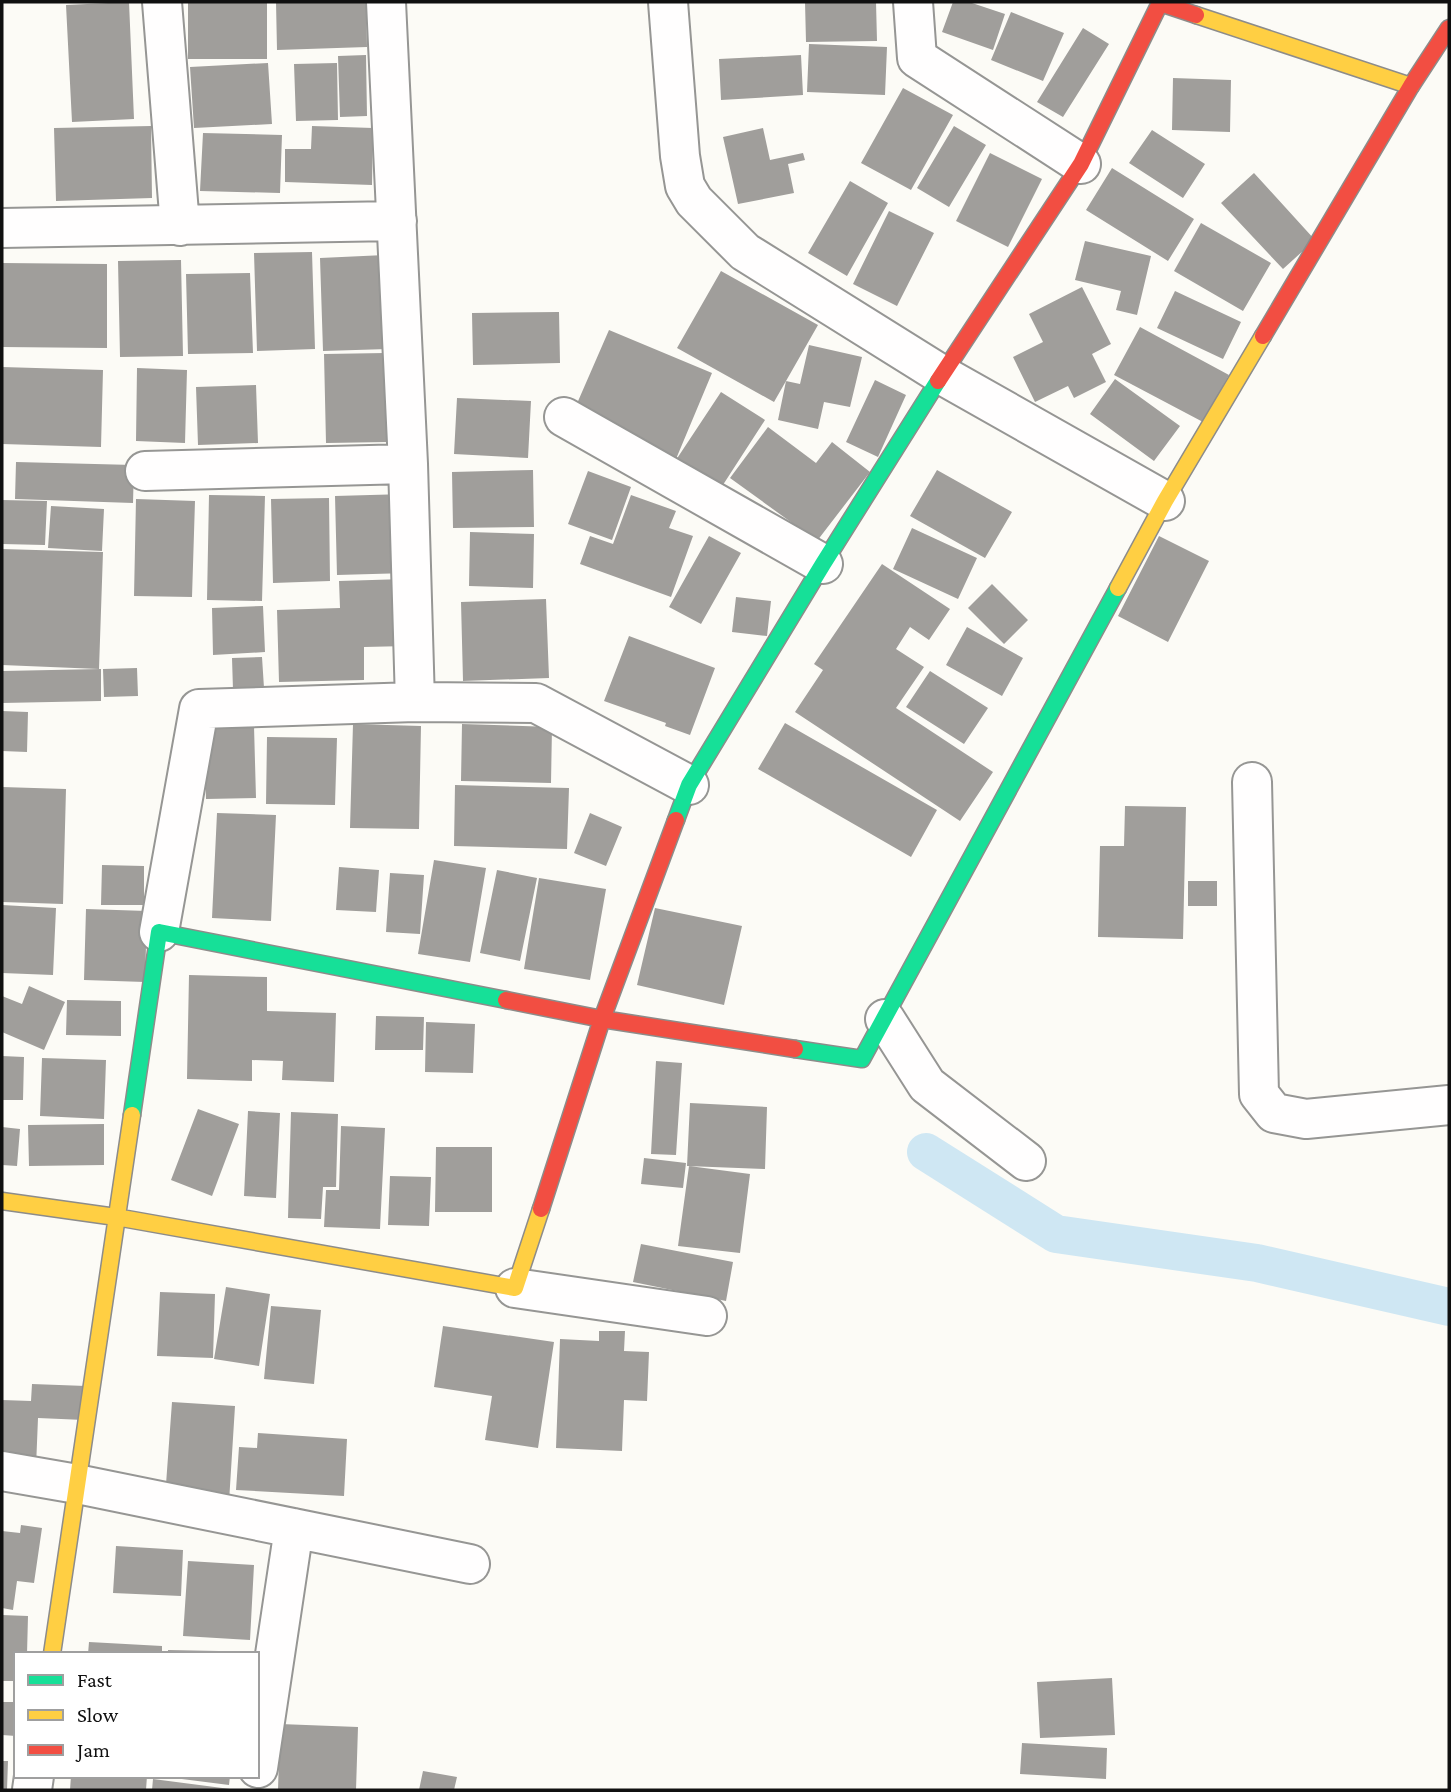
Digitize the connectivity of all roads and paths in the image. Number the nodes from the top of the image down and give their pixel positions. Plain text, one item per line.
1 (162, 2) edge
2 (386, 2) edge
3 (668, 2) edge
4 (913, 2) edge
5 (1160, 3) edge
6 (1447, 36) edge
7 (1411, 86) junction
8 (1081, 164) junction
9 (397, 221) junction
10 (180, 226) junction
11 (2, 228) edge
12 (942, 375) junction
13 (564, 417) dead end
14 (408, 464) junction
15 (145, 471) dead end
16 (1165, 501) junction
17 (823, 564) junction
18 (415, 702) junction
19 (1252, 782) dead end
20 (689, 785) junction
21 (159, 932) junction
22 (602, 1019) junction
23 (885, 1019) junction
24 (1449, 1105) edge
25 (1026, 1161) dead end
26 (2, 1201) edge
27 (116, 1217) junction
28 (515, 1289) junction
29 (708, 1316) dead end
30 (2, 1471) edge
31 (77, 1484) junction
32 (294, 1528) junction
33 (470, 1564) dead end
34 (52, 1652) edge
35 (259, 1761) edge

1 - 10 street
2 - 9 street
3 - 12 street
4 - 8 street
5 - 7 street
5 - 8 street
6 - 7 street
7 - 16 street
8 - 12 street
9 - 10 street
9 - 14 street
10 - 11 street
12 - 16 street
12 - 17 street
13 - 17 street
14 - 15 street
14 - 18 street
16 - 23 street
17 - 20 street
18 - 20 street
18 - 21 street
19 - 24 street
20 - 22 street
21 - 22 street
21 - 27 street
22 - 23 street
22 - 28 street
23 - 25 street
26 - 27 street
27 - 28 street
27 - 31 street
28 - 29 street
30 - 31 street
31 - 32 street
31 - 34 street
32 - 33 street
32 - 35 street

